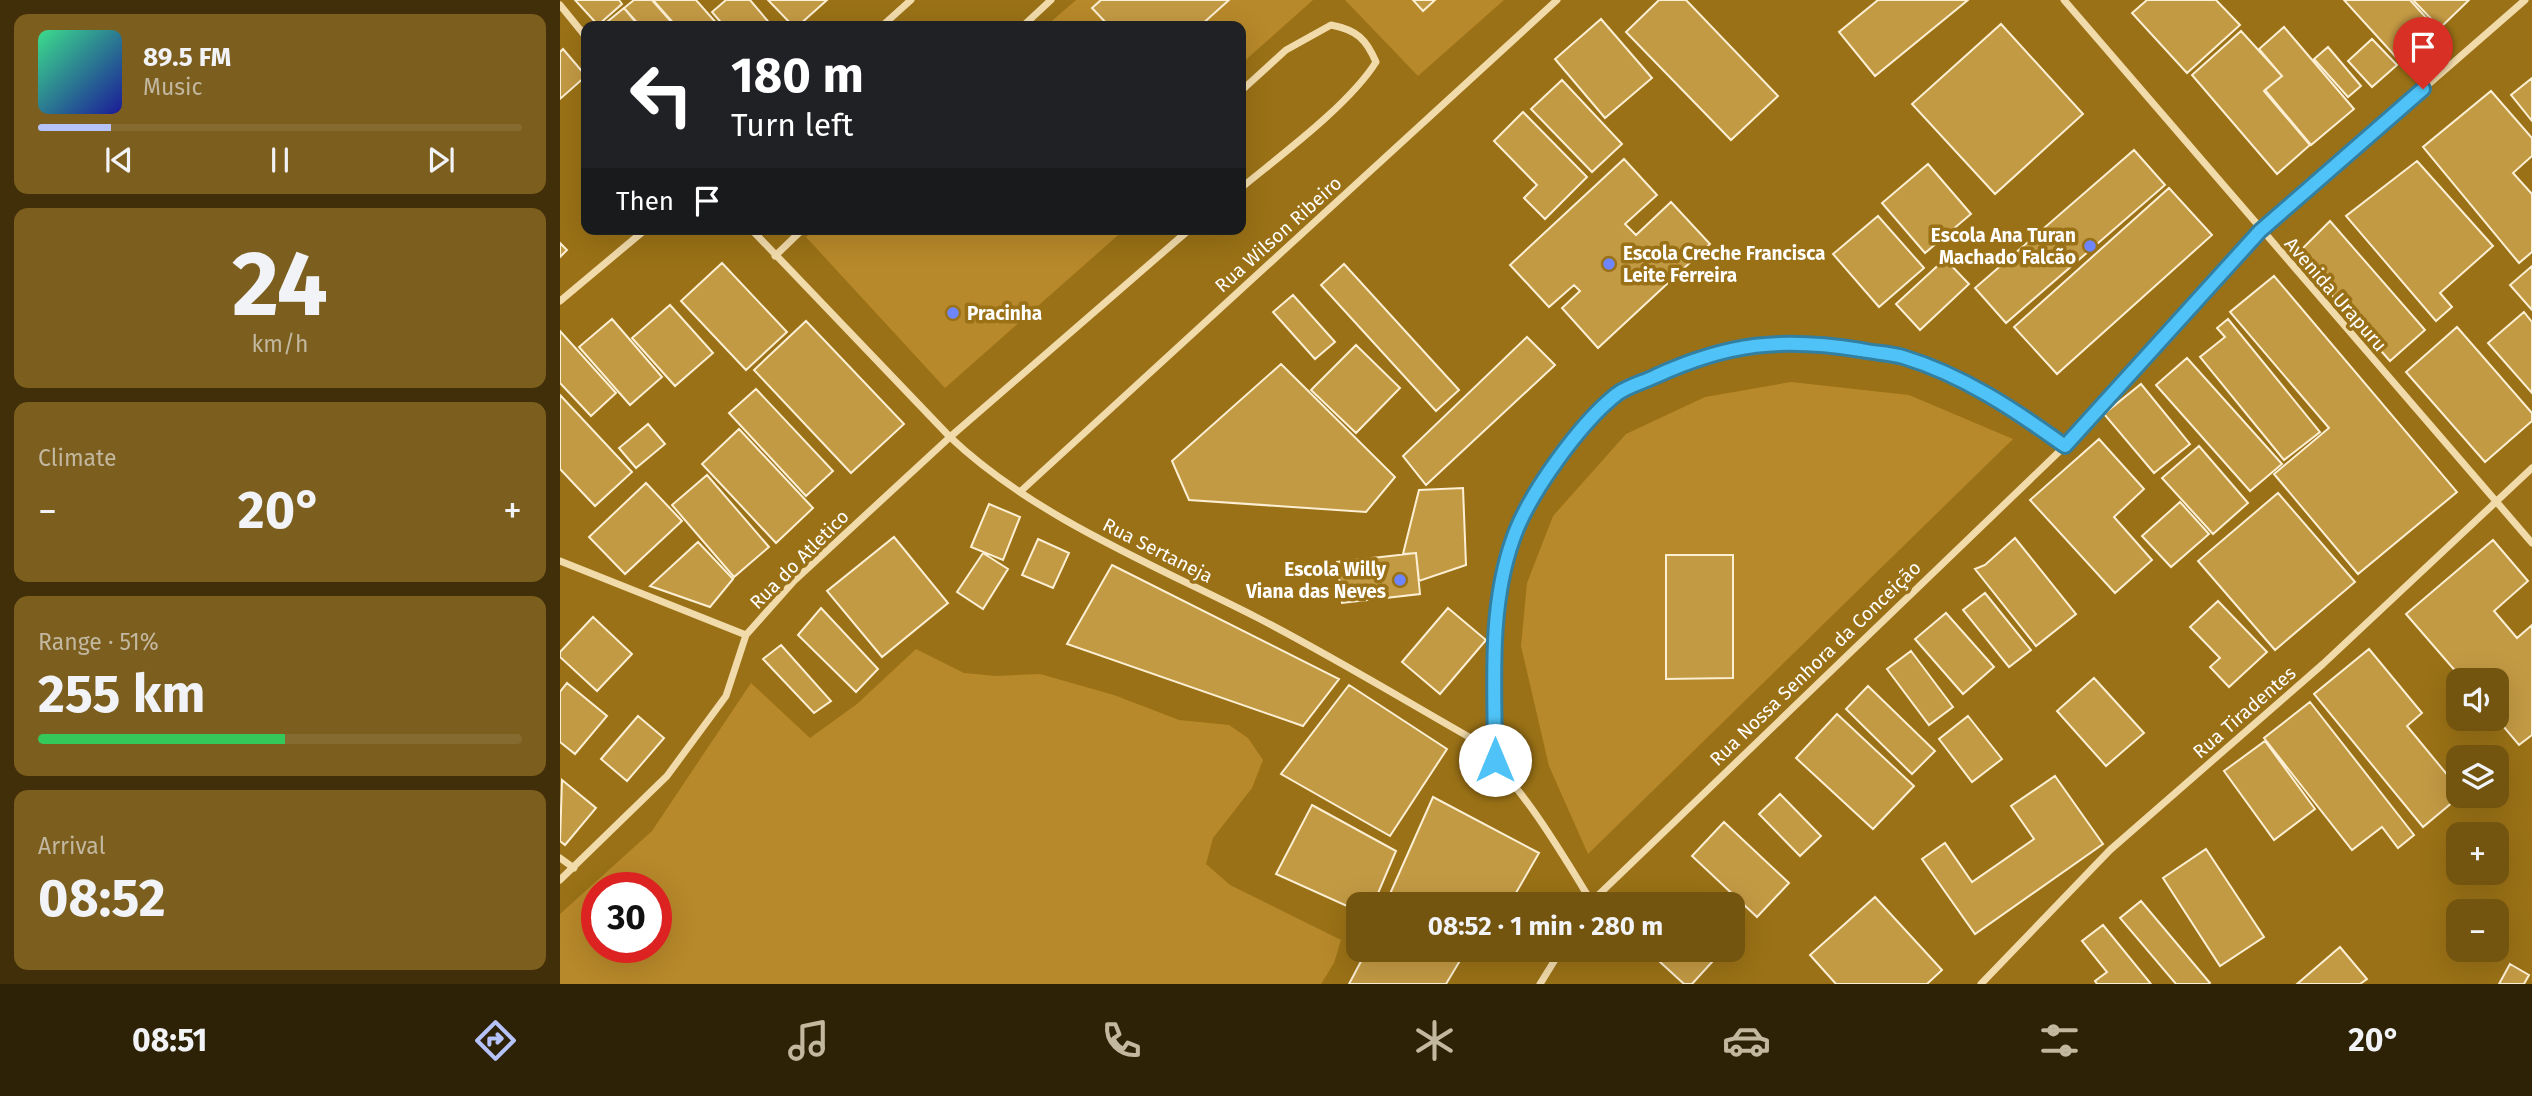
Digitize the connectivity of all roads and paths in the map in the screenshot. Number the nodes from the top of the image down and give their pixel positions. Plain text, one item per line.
1 (911, 0) edge
2 (1051, 0) edge
3 (1557, 0) edge
4 (2064, 0) edge
5 (2525, 0) edge
6 (560, 5) edge
7 (887, 21) edge
8 (1028, 21) edge
9 (581, 31) edge
10 (1246, 86) edge
11 (1246, 184) edge
12 (2260, 231) junction
13 (639, 235) edge
14 (756, 235) edge
15 (797, 235) edge
16 (1182, 235) edge
17 (775, 256) junction
18 (560, 301) edge
19 (950, 437) junction
20 (2065, 446) junction
21 (2532, 468) edge
22 (1021, 491) junction
23 (2495, 502) junction
24 (2532, 543) edge
25 (560, 561) edge
26 (746, 635) junction
27 (1495, 760) junction
28 (560, 858) edge
29 (574, 868) junction
30 (560, 880) edge
31 (1583, 892) edge
32 (1600, 892) edge
33 (1554, 962) edge
34 (1540, 984) edge
35 (1981, 984) edge

1 - 7 street
2 - 8 street
3 - 22 street, Rua Wilson Ribeiro
4 - 12 street, Avenida Urapuru
5 - 12 street, Rua Nossa Senhora da Conceição
6 - 9 street
10 - 11 street
12 - 20 street, Rua Nossa Senhora da Conceição
12 - 23 street, Avenida Urapuru
13 - 18 street
14 - 17 street, Rua Sertaneja
15 - 17 street
16 - 19 street
17 - 19 street, Rua Sertaneja
19 - 22 street, Rua Sertaneja
19 - 26 street, Rua do Atletico
20 - 27 street
20 - 32 street, Rua Nossa Senhora da Conceição
21 - 23 street, Rua Tiradentes
22 - 27 street, Rua Sertaneja
23 - 24 street, Avenida Urapuru
23 - 35 street, Rua Tiradentes
25 - 26 street
26 - 29 street, Rua do Atletico
27 - 31 street, Rua Sertaneja
28 - 29 street
29 - 30 street, Rua do Atletico
33 - 34 street

